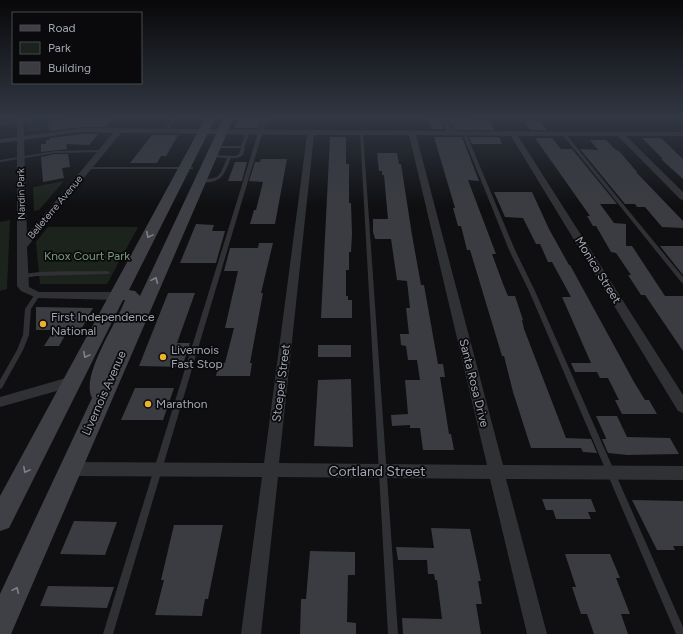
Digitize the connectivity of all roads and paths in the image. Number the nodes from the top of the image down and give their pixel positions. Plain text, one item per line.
1 (20, 147) edge
2 (106, 147) edge
3 (195, 147) edge
4 (215, 147) edge
5 (242, 147) joint
6 (257, 147) edge
7 (309, 147) edge
8 (363, 147) edge
9 (415, 147) edge
10 (470, 147) edge
11 (521, 147) edge
12 (574, 147) edge
13 (632, 147) edge
14 (102, 151) junction
15 (213, 152) junction
16 (20, 157) junction
17 (229, 157) junction
18 (0, 161) edge
19 (88, 168) junction
20 (188, 168) junction
21 (199, 181) junction
22 (683, 197) edge
23 (188, 207) junction
24 (22, 247) junction
25 (107, 273) dead end
26 (23, 276) junction
27 (683, 281) edge
28 (37, 294) junction
29 (117, 296) junction
30 (73, 381) junction
31 (0, 386) edge
32 (0, 402) edge
33 (99, 404) junction
34 (683, 407) edge
35 (71, 468) junction
36 (159, 469) junction
37 (270, 470) junction
38 (383, 471) junction
39 (496, 472) junction
40 (611, 473) junction
41 (683, 473) edge
42 (0, 520) edge
43 (0, 625) edge
44 (108, 634) edge
45 (251, 634) edge
46 (393, 634) edge
47 (537, 634) edge
48 (681, 634) edge

1 - 16 street, Nardin Park
2 - 14 street, Belleterre Avenue
3 - 20 main road
4 - 15 main road, Livernois Avenue
5 - 15 lane
5 - 17 lane
6 - 36 lane
7 - 37 street, Stoepel Street
8 - 38 lane
9 - 39 street, Santa Rosa Drive
10 - 40 lane
11 - 34 street, Monica Street
12 - 27 lane
13 - 22 street
14 - 16 lane
14 - 19 street, Belleterre Avenue
15 - 17 lane
15 - 21 main road, Livernois Avenue
16 - 18 lane
16 - 24 street, Nardin Park
17 - 21 lane
19 - 20 lane
19 - 24 street, Belleterre Avenue
20 - 23 main road
20 -> 29 main road
21 - 23 main road, Livernois Avenue
33 -> 23 main road, Livernois Avenue
24 - 26 street, Nardin Park
25 - 26 lane
26 - 28 street
28 - 29 street
28 - 31 lane
29 -> 30 main road
29 - 33 main road
30 - 32 street
30 -> 42 main road
33 - 35 main road, Livernois Avenue
35 - 36 street, Cortland Street
43 -> 35 main road, Livernois Avenue
36 - 37 street, Cortland Street
36 - 44 lane
37 - 38 street, Cortland Street
37 - 45 street, Stoepel Street
38 - 39 street, Cortland Street
38 - 46 lane
39 - 40 street, Cortland Street
39 - 47 street, Santa Rosa Drive
40 - 41 street, Cortland Street
40 - 48 lane

